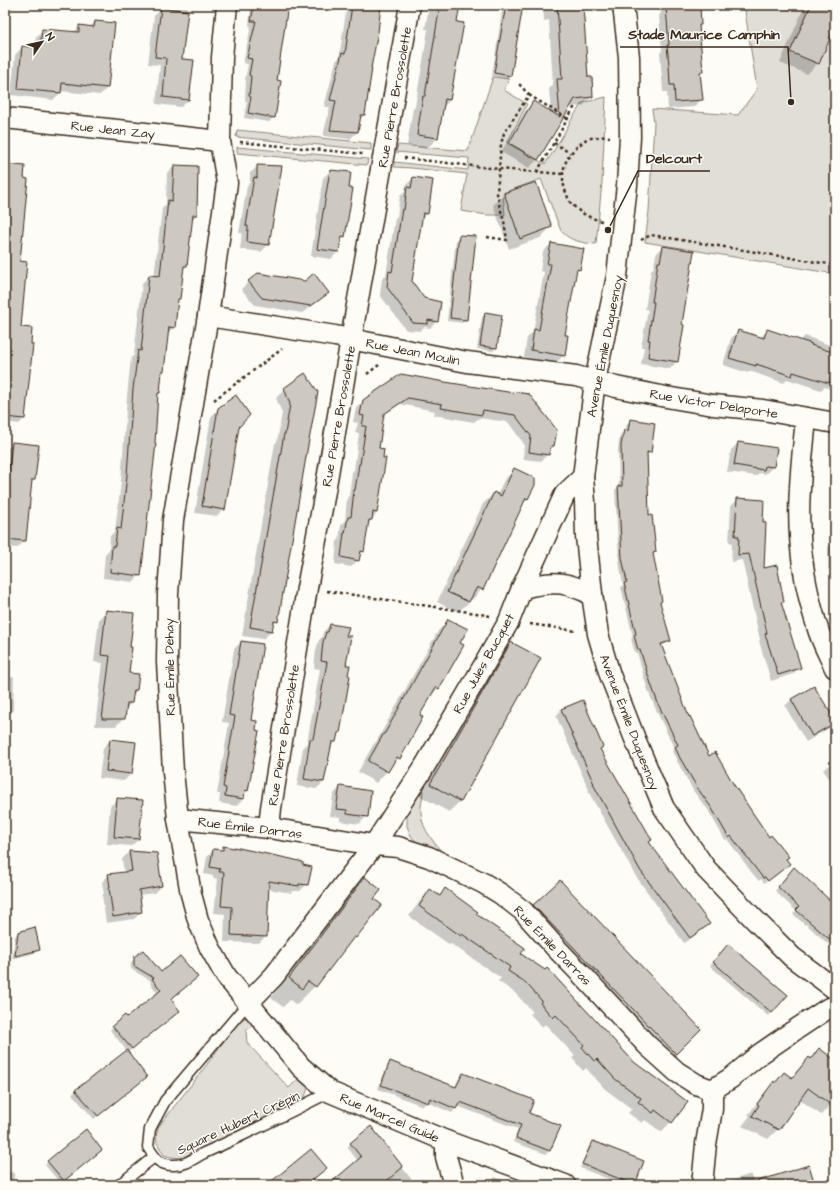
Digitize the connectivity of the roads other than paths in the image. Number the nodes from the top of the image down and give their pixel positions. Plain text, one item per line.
1 (227, 5) edge
2 (410, 5) edge
3 (623, 5) edge
4 (5, 118) edge
5 (220, 141) junction
6 (208, 316) junction
7 (351, 339) junction
8 (594, 381) junction
9 (806, 418) junction
10 (835, 423) edge
11 (583, 477) junction
12 (522, 588) junction
13 (592, 594) junction
14 (835, 668) edge
15 (178, 819) junction
16 (269, 828) junction
17 (374, 845) junction
18 (835, 989) edge
19 (248, 1003) junction
20 (835, 1006) edge
21 (712, 1090) junction
22 (330, 1092) junction
23 (446, 1141) junction
24 (154, 1157) junction
25 (119, 1185) edge
26 (454, 1185) edge
27 (564, 1185) edge
28 (702, 1185) edge

1 - 5 street, Rue Émile Dehay
2 - 7 street, Rue Pierre Brossolette
3 - 8 street, Avenue Émile Duquesnoy
4 - 5 street, Rue Jean Zay
5 - 6 street, Rue Émile Dehay
6 - 7 street, Rue Jean Moulin
6 - 15 street, Rue Émile Dehay
7 - 8 street, Rue Jean Moulin
7 - 16 street, Rue Pierre Brossolette
8 - 9 street, Rue Victor Delaporte
8 - 11 street, Avenue Émile Duquesnoy
9 - 10 street, Rue Victor Delaporte
9 - 14 street
11 - 12 street, Rue Jules Bucquet
11 - 13 street, Avenue Émile Duquesnoy
12 - 13 street
12 - 17 street, Rue Jules Bucquet
13 - 18 street, Avenue Émile Duquesnoy
15 - 16 street, Rue Émile Darras
15 - 19 street, Rue Émile Dehay
16 - 17 street, Rue Émile Darras
17 - 19 street, Rue Jules Bucquet
17 - 21 street, Rue Émile Darras
19 - 22 street, Rue Marcel Guide
19 - 24 lane
20 - 21 street
21 - 28 street
22 - 23 street, Rue Marcel Guide
22 - 24 lane, Square Hubert Crépin
23 - 26 street
23 - 27 street, Rue Marcel Guide
24 - 25 lane

